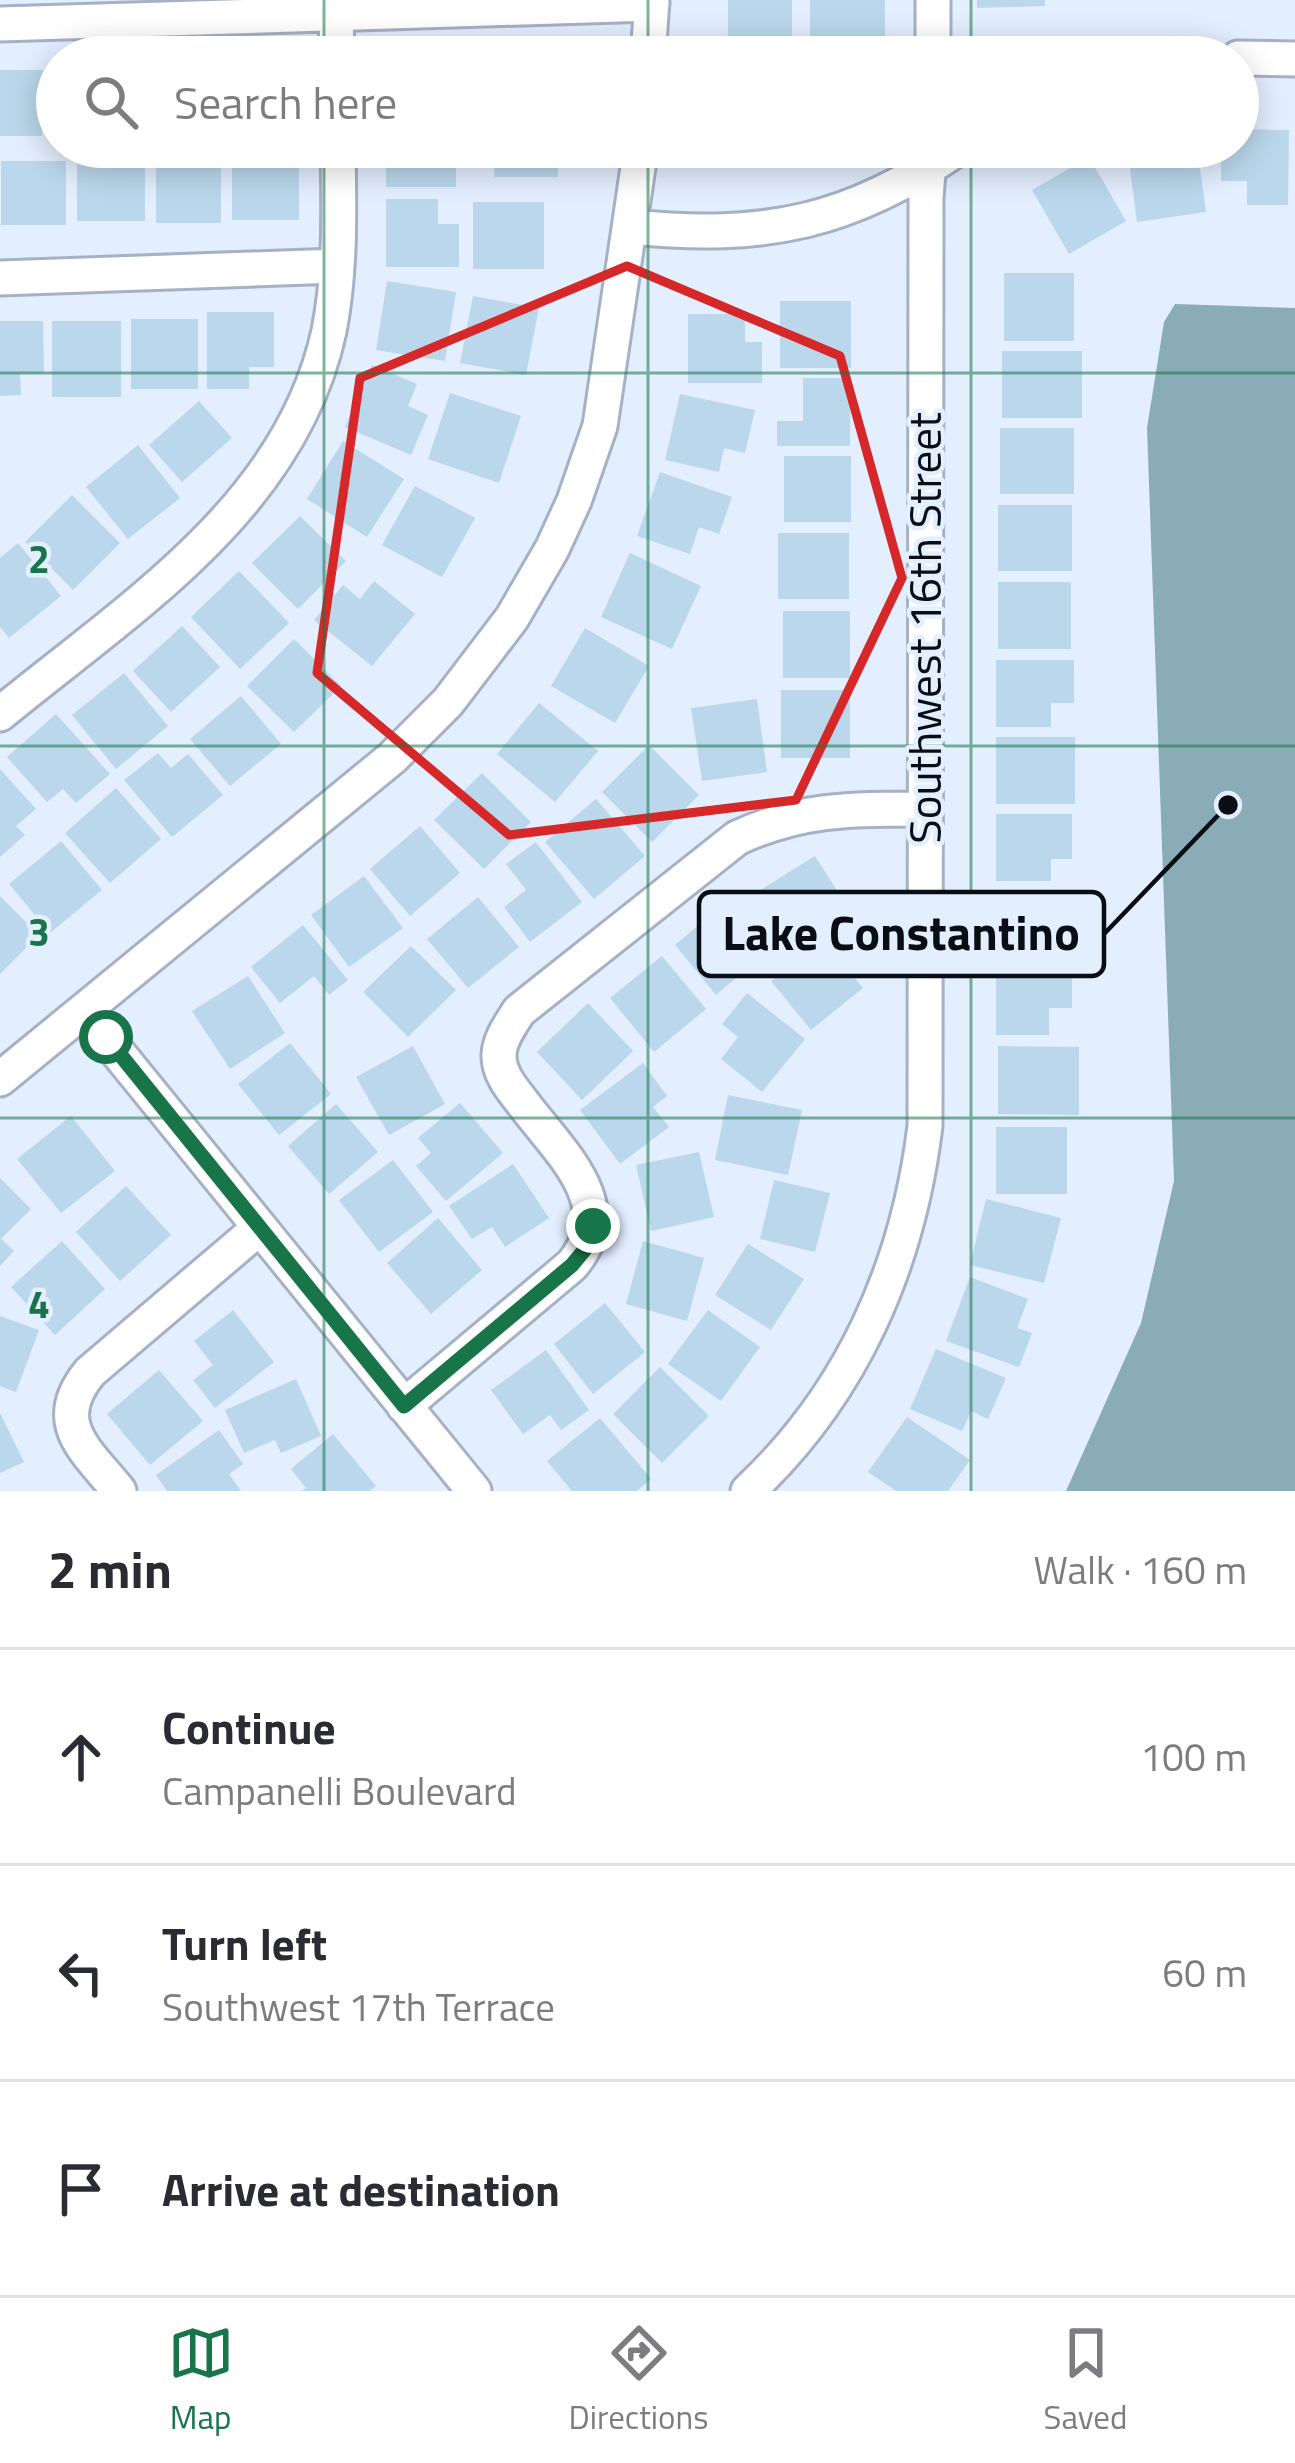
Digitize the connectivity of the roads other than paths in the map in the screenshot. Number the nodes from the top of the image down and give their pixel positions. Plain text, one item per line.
1 (933, 0) edge
2 (652, 2) edge
3 (336, 13) junction
4 (0, 24) edge
5 (337, 36) edge
6 (650, 36) edge
7 (933, 36) edge
8 (1259, 58) edge
9 (1295, 58) edge
10 (338, 168) edge
11 (639, 168) edge
12 (913, 168) edge
13 (929, 168) edge
14 (632, 227) junction
15 (337, 266) junction
16 (0, 278) edge
17 (0, 714) edge
18 (924, 809) junction
19 (84, 1011) junction
20 (0, 1079) edge
21 (258, 1228) junction
22 (404, 1406) junction
23 (119, 1491) edge
24 (474, 1491) edge
25 (748, 1491) edge

1 - 7 street
2 - 3 street
2 - 6 street
3 - 4 street
3 - 5 street
8 - 9 street
10 - 15 street
11 - 14 street
12 - 14 street
13 - 18 street, Southwest 16th Street
14 - 19 street
15 - 16 street
15 - 17 street
18 - 22 street
18 - 25 street, Southwest 16th Street
19 - 20 street
19 - 21 street
21 - 22 street
21 - 23 street
22 - 24 street

